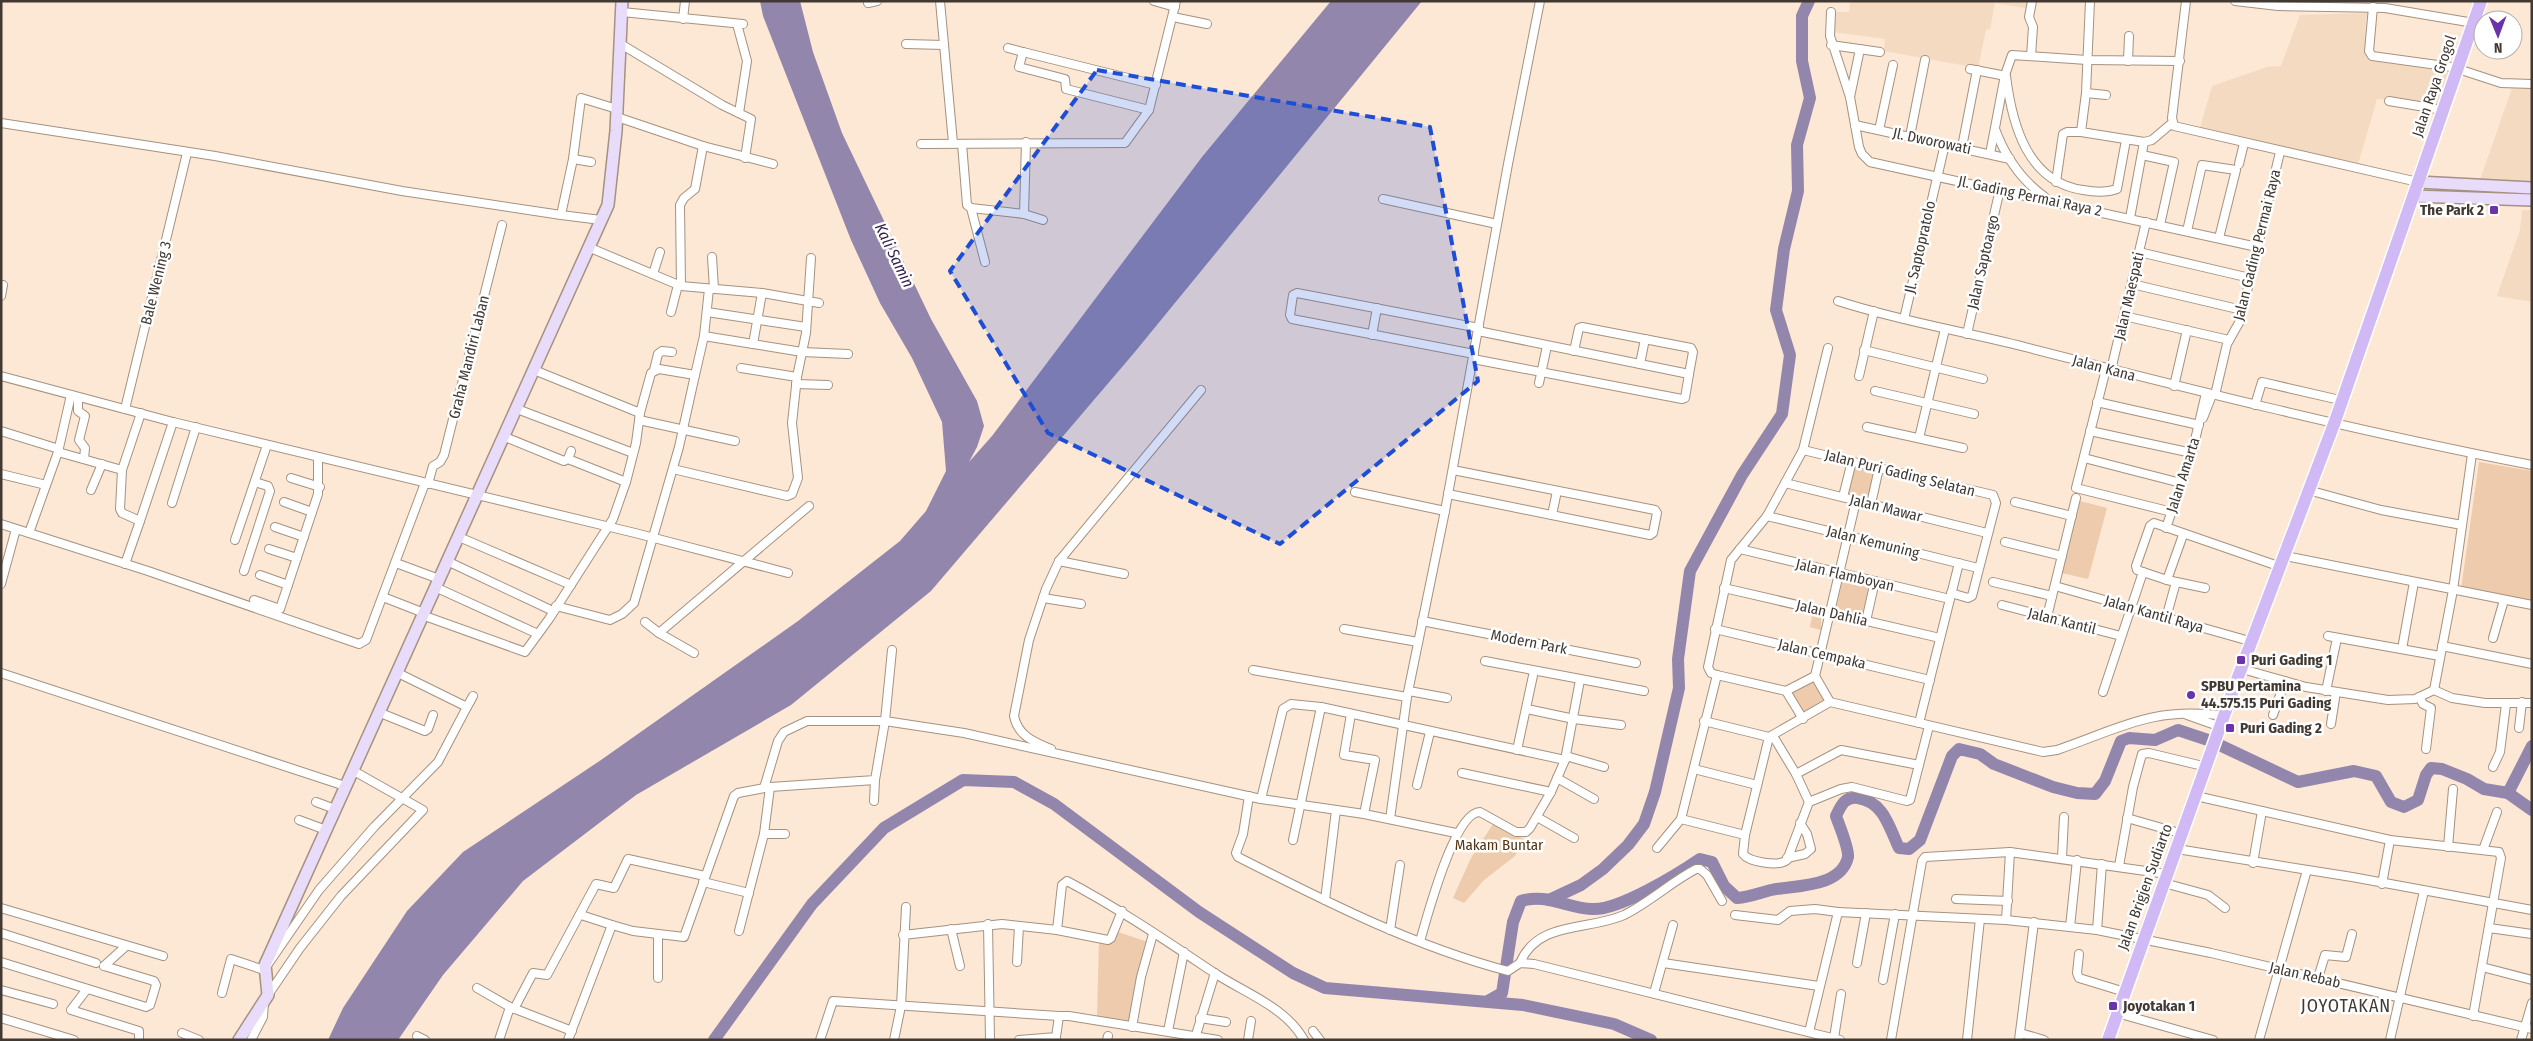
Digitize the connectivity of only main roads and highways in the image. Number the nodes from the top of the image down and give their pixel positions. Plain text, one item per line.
1 (2481, 1) edge
2 (2308, 490) joint
3 (2108, 1040) edge

1 - 2 main road, Jalan Raya Grogol
2 - 3 main road, Jalan Brigjen Sudiarto

